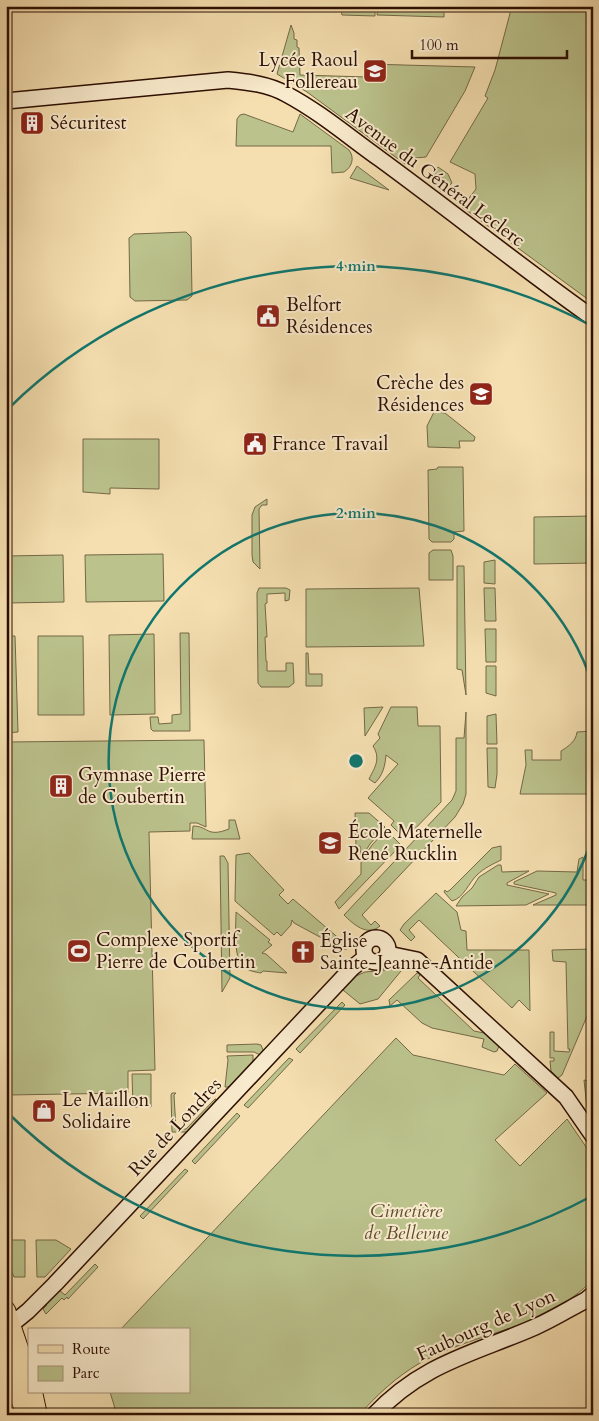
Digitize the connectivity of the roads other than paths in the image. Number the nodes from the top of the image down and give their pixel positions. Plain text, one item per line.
1 (6, 101) edge
2 (593, 318) edge
3 (388, 954) junction
4 (366, 957) junction
5 (593, 1136) edge
6 (593, 1294) edge
7 (9, 1317) edge
8 (6, 1348) edge
9 (28, 1375) edge
10 (33, 1394) edge
11 (25, 1415) edge
12 (38, 1415) edge
13 (374, 1415) edge

1 - 2 street, Avenue du Général Leclerc
3 - 4 street
3 - 4 street
3 - 5 street
4 - 7 street, Rue de Londres
6 - 13 street, Faubourg de Lyon
7 - 9 main road
8 - 11 main road
10 - 12 main road

